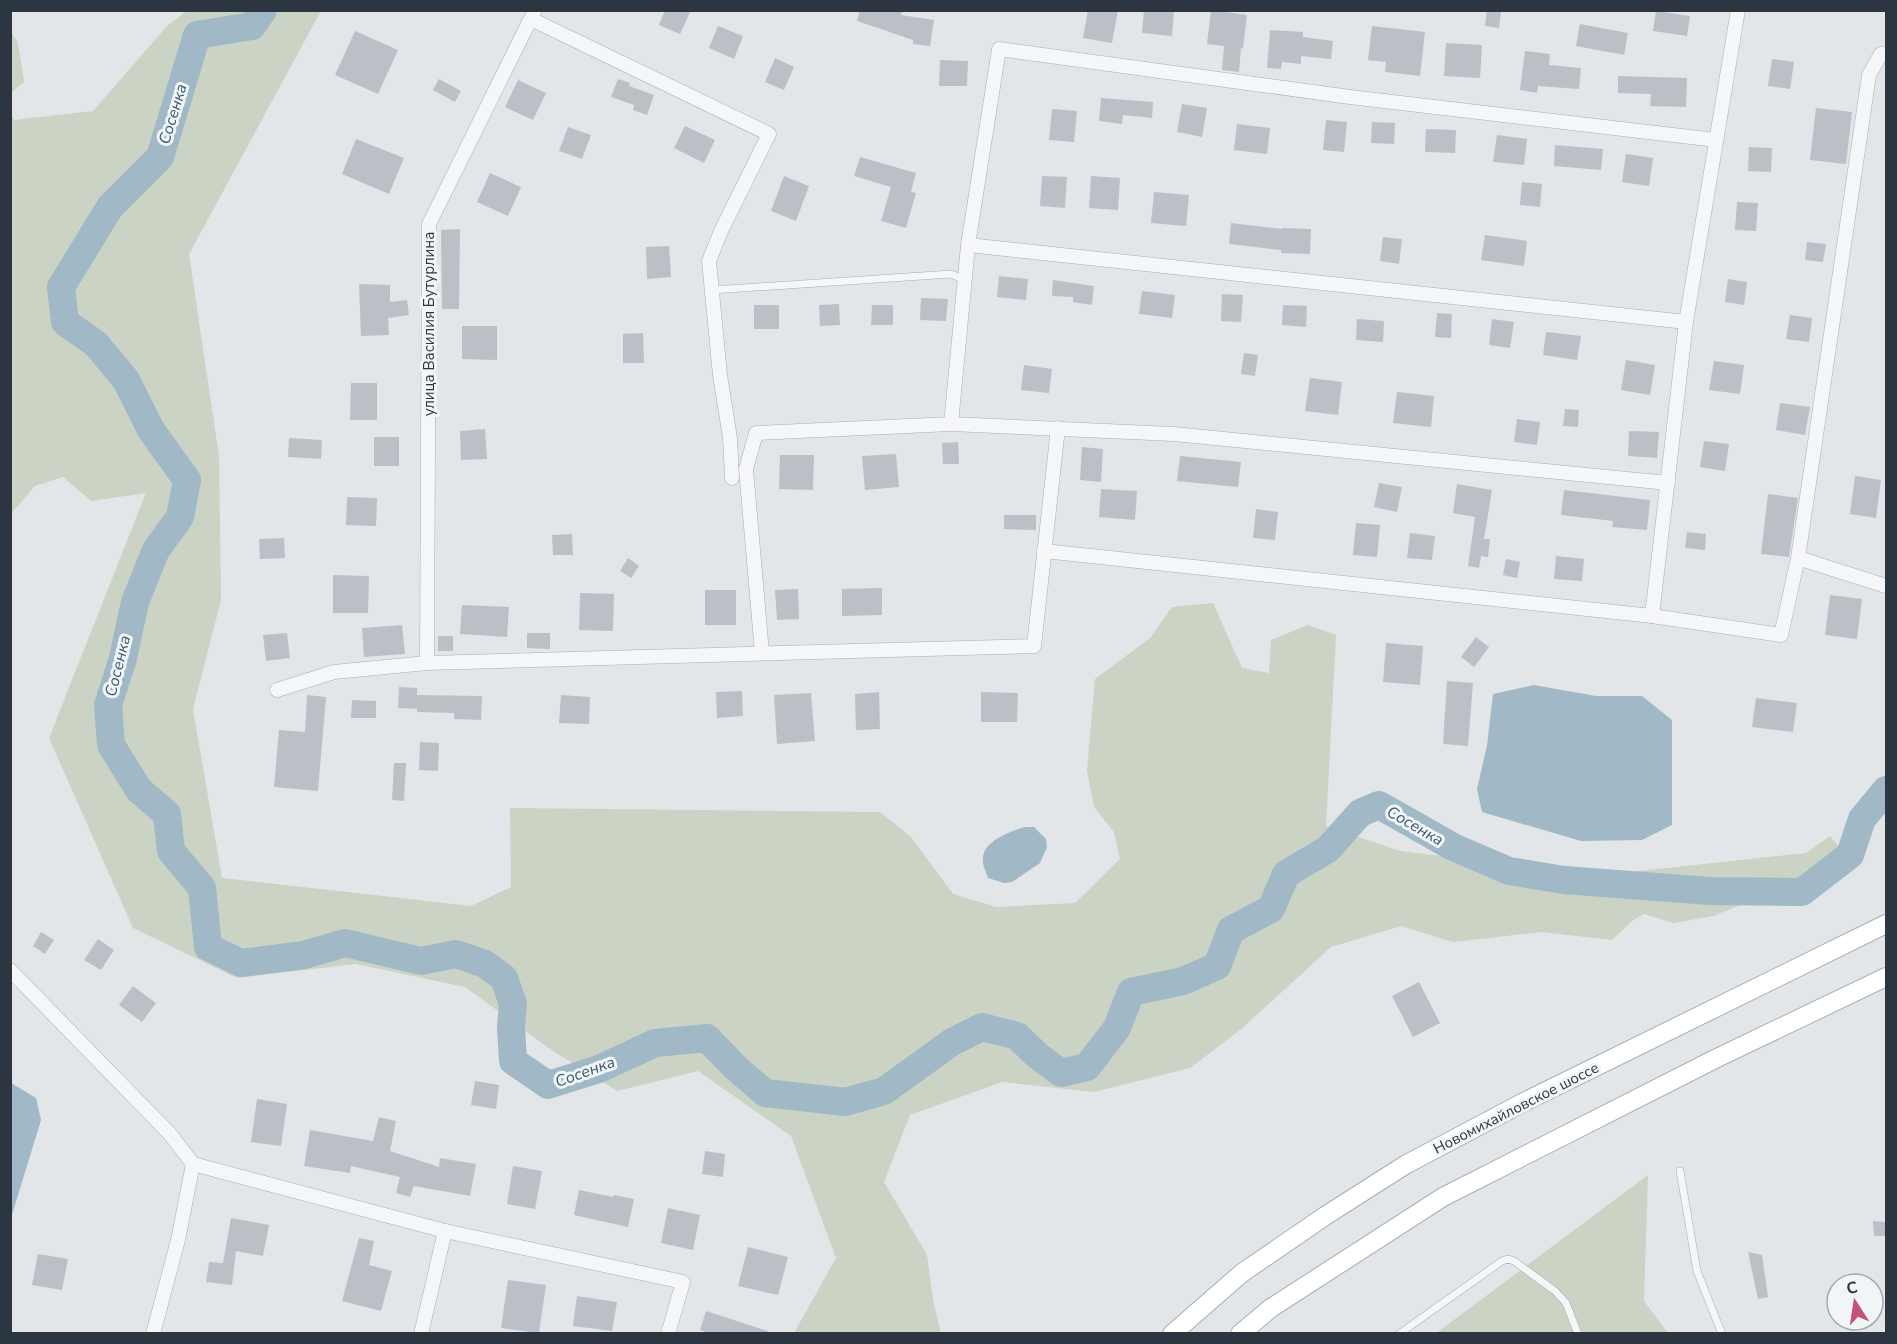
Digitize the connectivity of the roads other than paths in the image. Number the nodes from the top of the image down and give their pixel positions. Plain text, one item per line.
1 (1738, 10) edge
2 (533, 15) edge
3 (1887, 54) edge
4 (1716, 141) junction
5 (968, 245) junction
6 (965, 280) junction
7 (712, 290) junction
8 (1686, 322) junction
9 (951, 424) junction
10 (1058, 428) junction
11 (732, 478) dead end
12 (1668, 483) junction
13 (1044, 551) junction
14 (1798, 558) junction
15 (1887, 586) edge
16 (1652, 616) junction
17 (762, 653) junction
18 (427, 663) junction
19 (277, 690) dead end
20 (1887, 924) edge
21 (10, 970) edge
22 (1887, 976) edge
23 (193, 1164) junction
24 (1680, 1171) dead end
25 (445, 1231) junction
26 (153, 1334) edge
27 (421, 1334) edge
28 (668, 1334) edge
29 (1172, 1334) edge
30 (1240, 1334) edge
31 (1399, 1334) edge
32 (1578, 1334) edge
33 (1722, 1334) edge

1 - 4 street
2 - 7 street
2 - 18 street, улица Василия Бутурлина
3 - 14 street
4 - 5 street
4 - 8 street
5 - 6 street
5 - 8 street
6 - 7 lane
6 - 9 street
7 - 11 street
8 - 12 street
9 - 10 street
9 - 17 street
10 - 12 street
10 - 13 street
12 - 16 street
13 - 16 street
13 - 17 street
14 - 15 street
14 - 16 street
17 - 18 street
18 - 19 street
20 - 29 main road, Новомихайловское шоссе
21 - 23 street
22 - 30 main road
23 - 25 street
23 - 26 street
24 - 33 lane
25 - 27 street
25 - 28 street
31 - 32 lane

